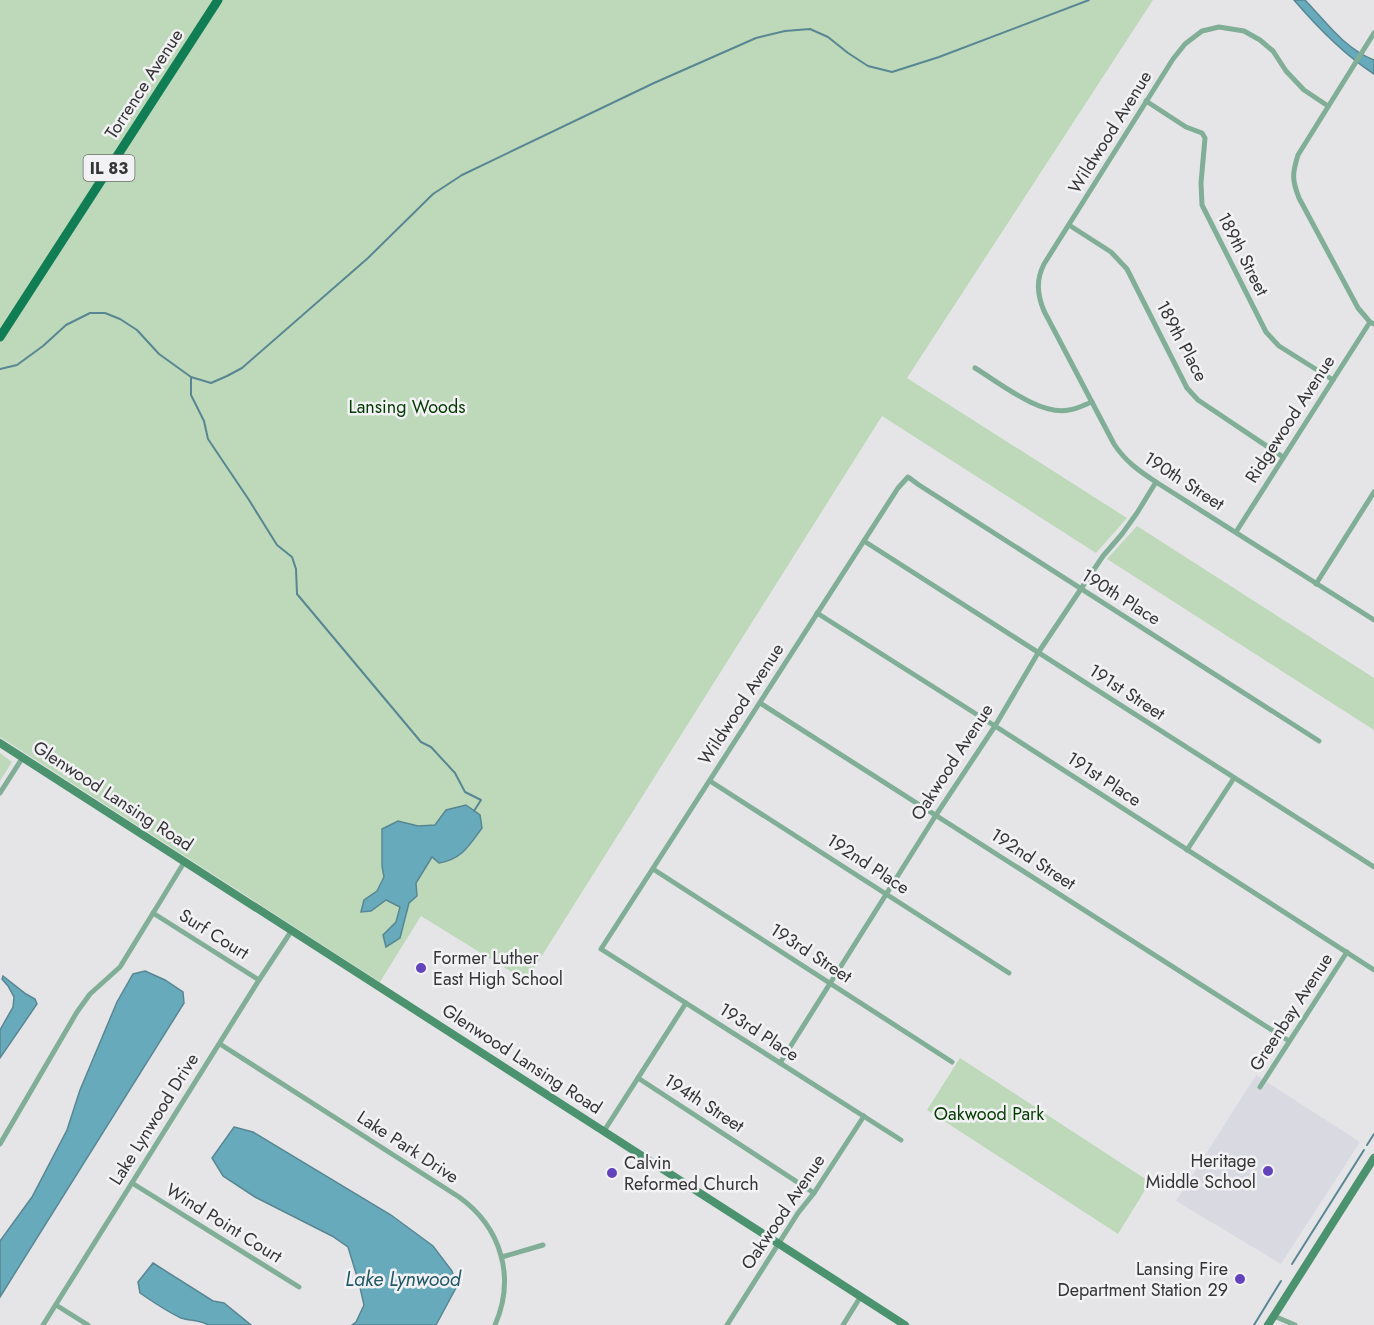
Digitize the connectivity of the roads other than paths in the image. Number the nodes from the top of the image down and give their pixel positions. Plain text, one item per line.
1 (218, 0) edge
2 (1374, 33) edge
3 (1146, 101) junction
4 (1328, 106) junction
5 (1069, 225) junction
6 (1041, 271) joint
7 (1372, 323) edge
8 (0, 337) edge
9 (975, 368) dead end
10 (1333, 380) junction
11 (1092, 402) junction
12 (1283, 457) junction
13 (908, 477) joint
14 (1156, 482) junction
15 (1374, 492) edge
16 (1368, 501) junction
17 (1374, 505) edge
18 (1236, 532) junction
19 (864, 541) junction
20 (1316, 584) junction
21 (1081, 590) junction
22 (817, 613) junction
23 (1374, 620) edge
24 (1038, 653) junction
25 (760, 703) junction
26 (995, 726) junction
27 (1319, 741) dead end
28 (0, 743) edge
29 (23, 757) junction
30 (1234, 778) junction
31 (710, 781) junction
32 (0, 793) edge
33 (936, 814) junction
34 (1187, 850) junction
35 (185, 861) junction
36 (1374, 867) edge
37 (653, 869) junction
38 (886, 893) junction
39 (153, 913) junction
40 (292, 930) junction
41 (601, 949) joint
42 (1347, 952) junction
43 (1374, 970) edge
44 (1009, 973) dead end
45 (259, 980) junction
46 (830, 983) junction
47 (686, 1003) junction
48 (1289, 1041) junction
49 (220, 1044) junction
50 (952, 1062) dead end
51 (780, 1063) junction
52 (638, 1078) junction
53 (1260, 1087) dead end
54 (864, 1116) junction
55 (604, 1131) junction
56 (901, 1140) dead end
57 (0, 1144) edge
58 (1374, 1158) edge
59 (132, 1183) junction
60 (814, 1193) junction
61 (779, 1244) junction
62 (543, 1245) dead end
63 (502, 1257) junction
64 (299, 1287) dead end
65 (861, 1296) junction
66 (56, 1305) junction
67 (1274, 1316) junction
68 (43, 1325) edge
69 (87, 1325) edge
70 (495, 1325) edge
71 (727, 1325) edge
72 (843, 1325) edge
73 (905, 1325) edge
74 (1268, 1325) edge
75 (1295, 1325) edge

1 - 8 main road, Torrence Avenue / IL 83
2 - 4 street
3 - 4 street, Wildwood Avenue
3 - 5 street, Wildwood Avenue
3 - 10 street, 189th Street
4 - 7 street
5 - 6 street, Wildwood Avenue
5 - 12 street, 189th Place
6 - 11 street, 190th Street
7 - 10 street, Ridgewood Avenue
9 - 11 street
10 - 12 street, Ridgewood Avenue
11 - 14 street, 190th Street
12 - 18 street, Ridgewood Avenue
13 - 19 street, Wildwood Avenue
13 - 21 street, 190th Place
14 - 18 street, 190th Street
14 - 21 street, Oakwood Avenue
15 - 16 street
16 - 17 street
16 - 20 street
18 - 20 street, 190th Street
19 - 22 street, Wildwood Avenue
19 - 24 street, 191st Street
20 - 23 street, 190th Street
21 - 24 street, Oakwood Avenue
21 - 27 street, 190th Place
22 - 25 street, Wildwood Avenue
22 - 26 street, 191st Place
24 - 26 street, Oakwood Avenue
24 - 30 street, 191st Street
25 - 31 street, Wildwood Avenue
25 - 33 street, 192nd Street
26 - 33 street, Oakwood Avenue
26 - 34 street, 191st Place
28 - 29 main road, Glenwood Lansing Road
29 - 32 street
29 - 35 main road, Glenwood Lansing Road
30 - 34 street
30 - 36 street, 191st Street
31 - 37 street, Wildwood Avenue
31 - 38 street, 192nd Place
33 - 38 street, Oakwood Avenue
33 - 48 street, 192nd Street
34 - 42 street, 191st Place
35 - 39 street
35 - 40 main road, Glenwood Lansing Road
37 - 41 street, Wildwood Avenue
37 - 46 street, 193rd Street
38 - 44 street, 192nd Place
38 - 46 street, Oakwood Avenue
39 - 45 street, Surf Court
39 - 57 street
40 - 45 street, Lake Lynwood Drive
40 - 55 main road, Glenwood Lansing Road
41 - 47 street, 193rd Place
42 - 43 street, 191st Place
42 - 48 street, Greenbay Avenue
45 - 49 street, Lake Lynwood Drive
46 - 50 street, 193rd Street
46 - 51 street, Oakwood Avenue
47 - 51 street, 193rd Place
47 - 52 street
48 - 53 street, Greenbay Avenue
49 - 59 street, Lake Lynwood Drive
49 - 63 street, Lake Park Drive
51 - 54 street, 193rd Place
52 - 55 street
52 - 60 street, 194th Street
54 - 56 street, 193rd Place
54 - 60 street, Oakwood Avenue
55 - 61 main road, Glenwood Lansing Road
58 - 67 main road
59 - 64 street, Wind Point Court
59 - 66 street, Lake Lynwood Drive
60 - 61 street, Oakwood Avenue
61 - 65 main road, Glenwood Lansing Road
61 - 71 street, Oakwood Avenue
62 - 63 street
63 - 70 street, Lake Park Drive
65 - 72 street
65 - 73 main road, Glenwood Lansing Road
66 - 68 street, Lake Lynwood Drive
66 - 69 street
67 - 74 main road
67 - 75 street

